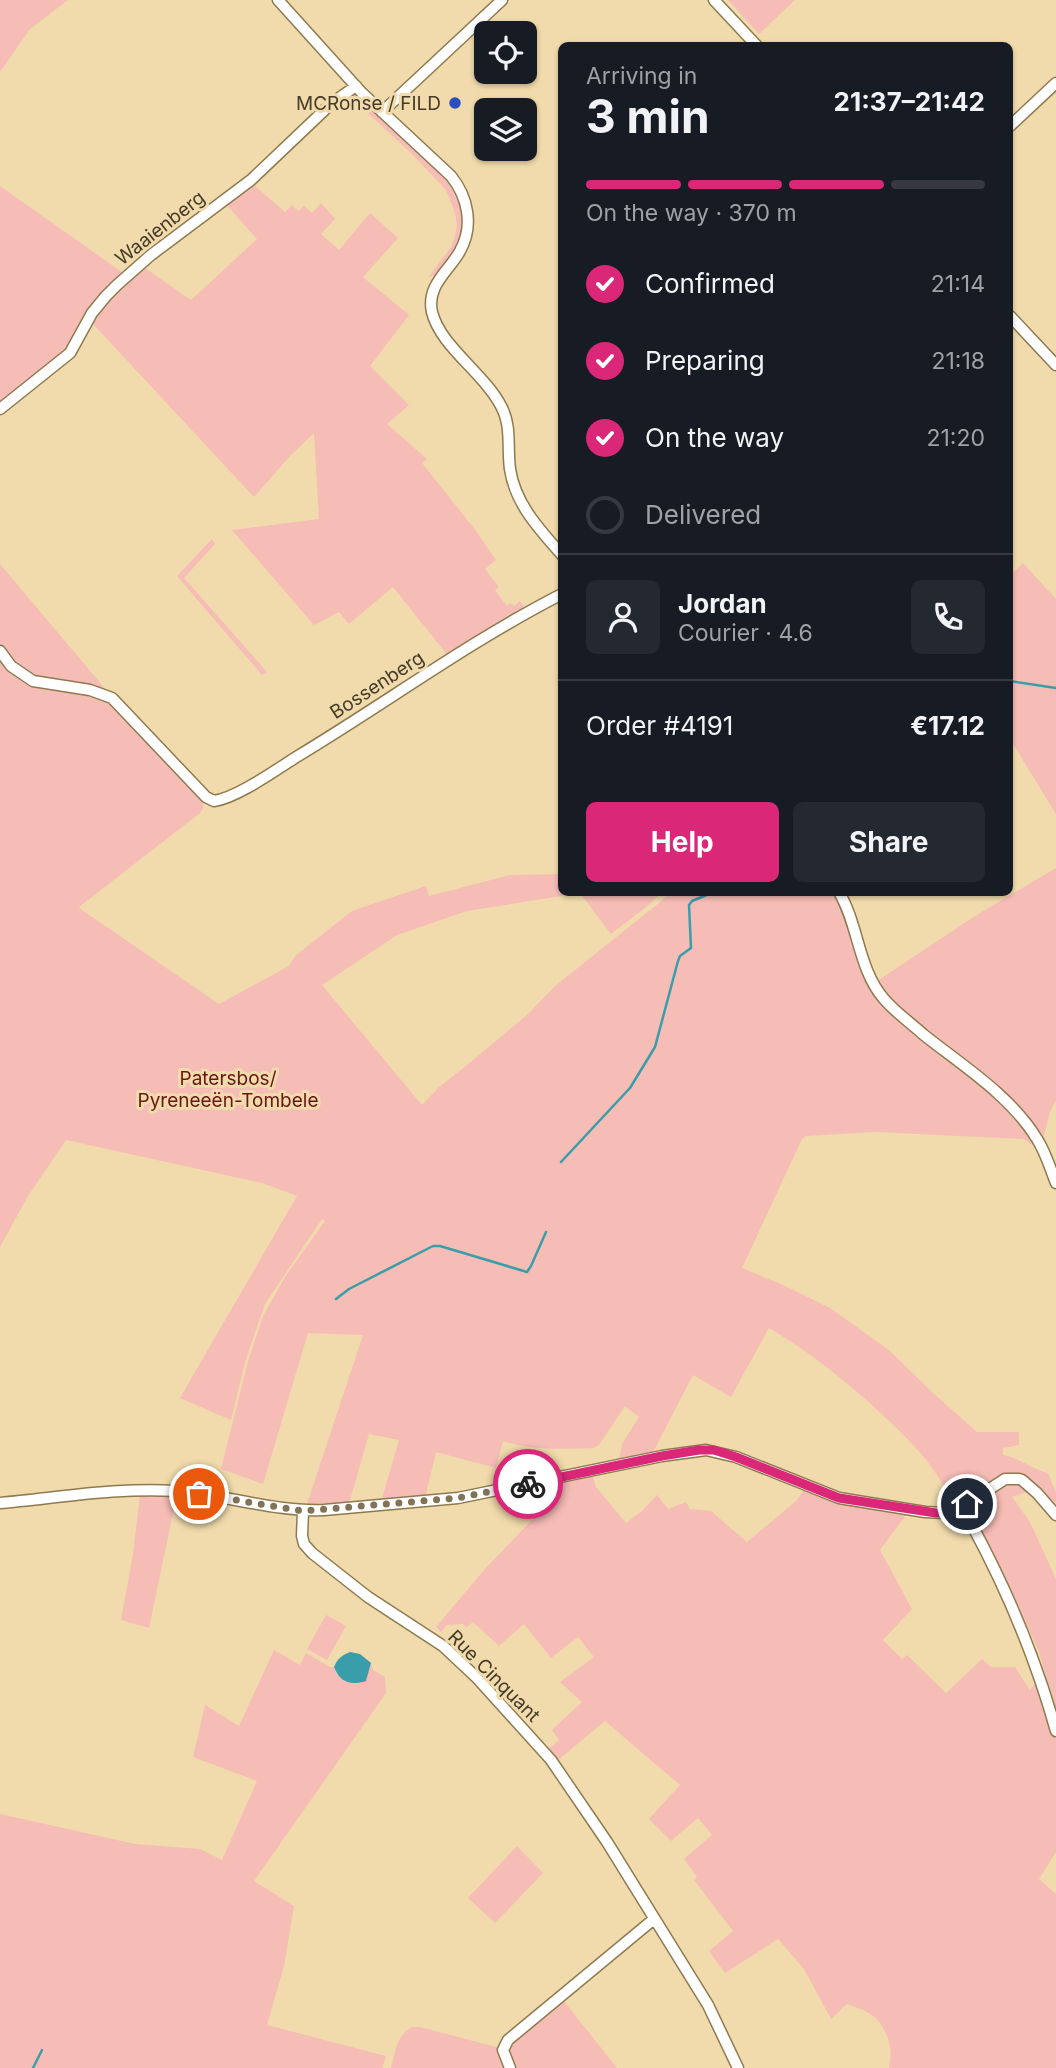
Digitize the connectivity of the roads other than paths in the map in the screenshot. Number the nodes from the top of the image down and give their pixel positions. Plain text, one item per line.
1 (278, 0) edge
2 (502, 0) edge
3 (714, 0) edge
4 (753, 42) edge
5 (1056, 83) edge
6 (356, 86) junction
7 (382, 112) junction
8 (1013, 123) edge
9 (1013, 319) edge
10 (1056, 365) edge
11 (0, 409) edge
12 (558, 550) edge
13 (558, 596) edge
14 (0, 651) edge
15 (841, 896) edge
16 (1056, 1183) edge
17 (0, 1503) edge
18 (964, 1506) junction
19 (1054, 1510) edge
20 (303, 1511) junction
21 (1056, 1731) edge
22 (654, 1919) junction
23 (510, 2068) edge
24 (738, 2068) edge

1 - 6 street
2 - 7 street
3 - 4 street
5 - 8 street
6 - 7 street
6 - 11 street, Waaienberg
7 - 12 street
9 - 10 street
13 - 14 street, Bossenberg
15 - 16 street
17 - 20 street
18 - 19 street
18 - 20 street
18 - 21 street
20 - 22 street, Rue Cinquant
22 - 23 street
22 - 24 street, Rue Cinquant

